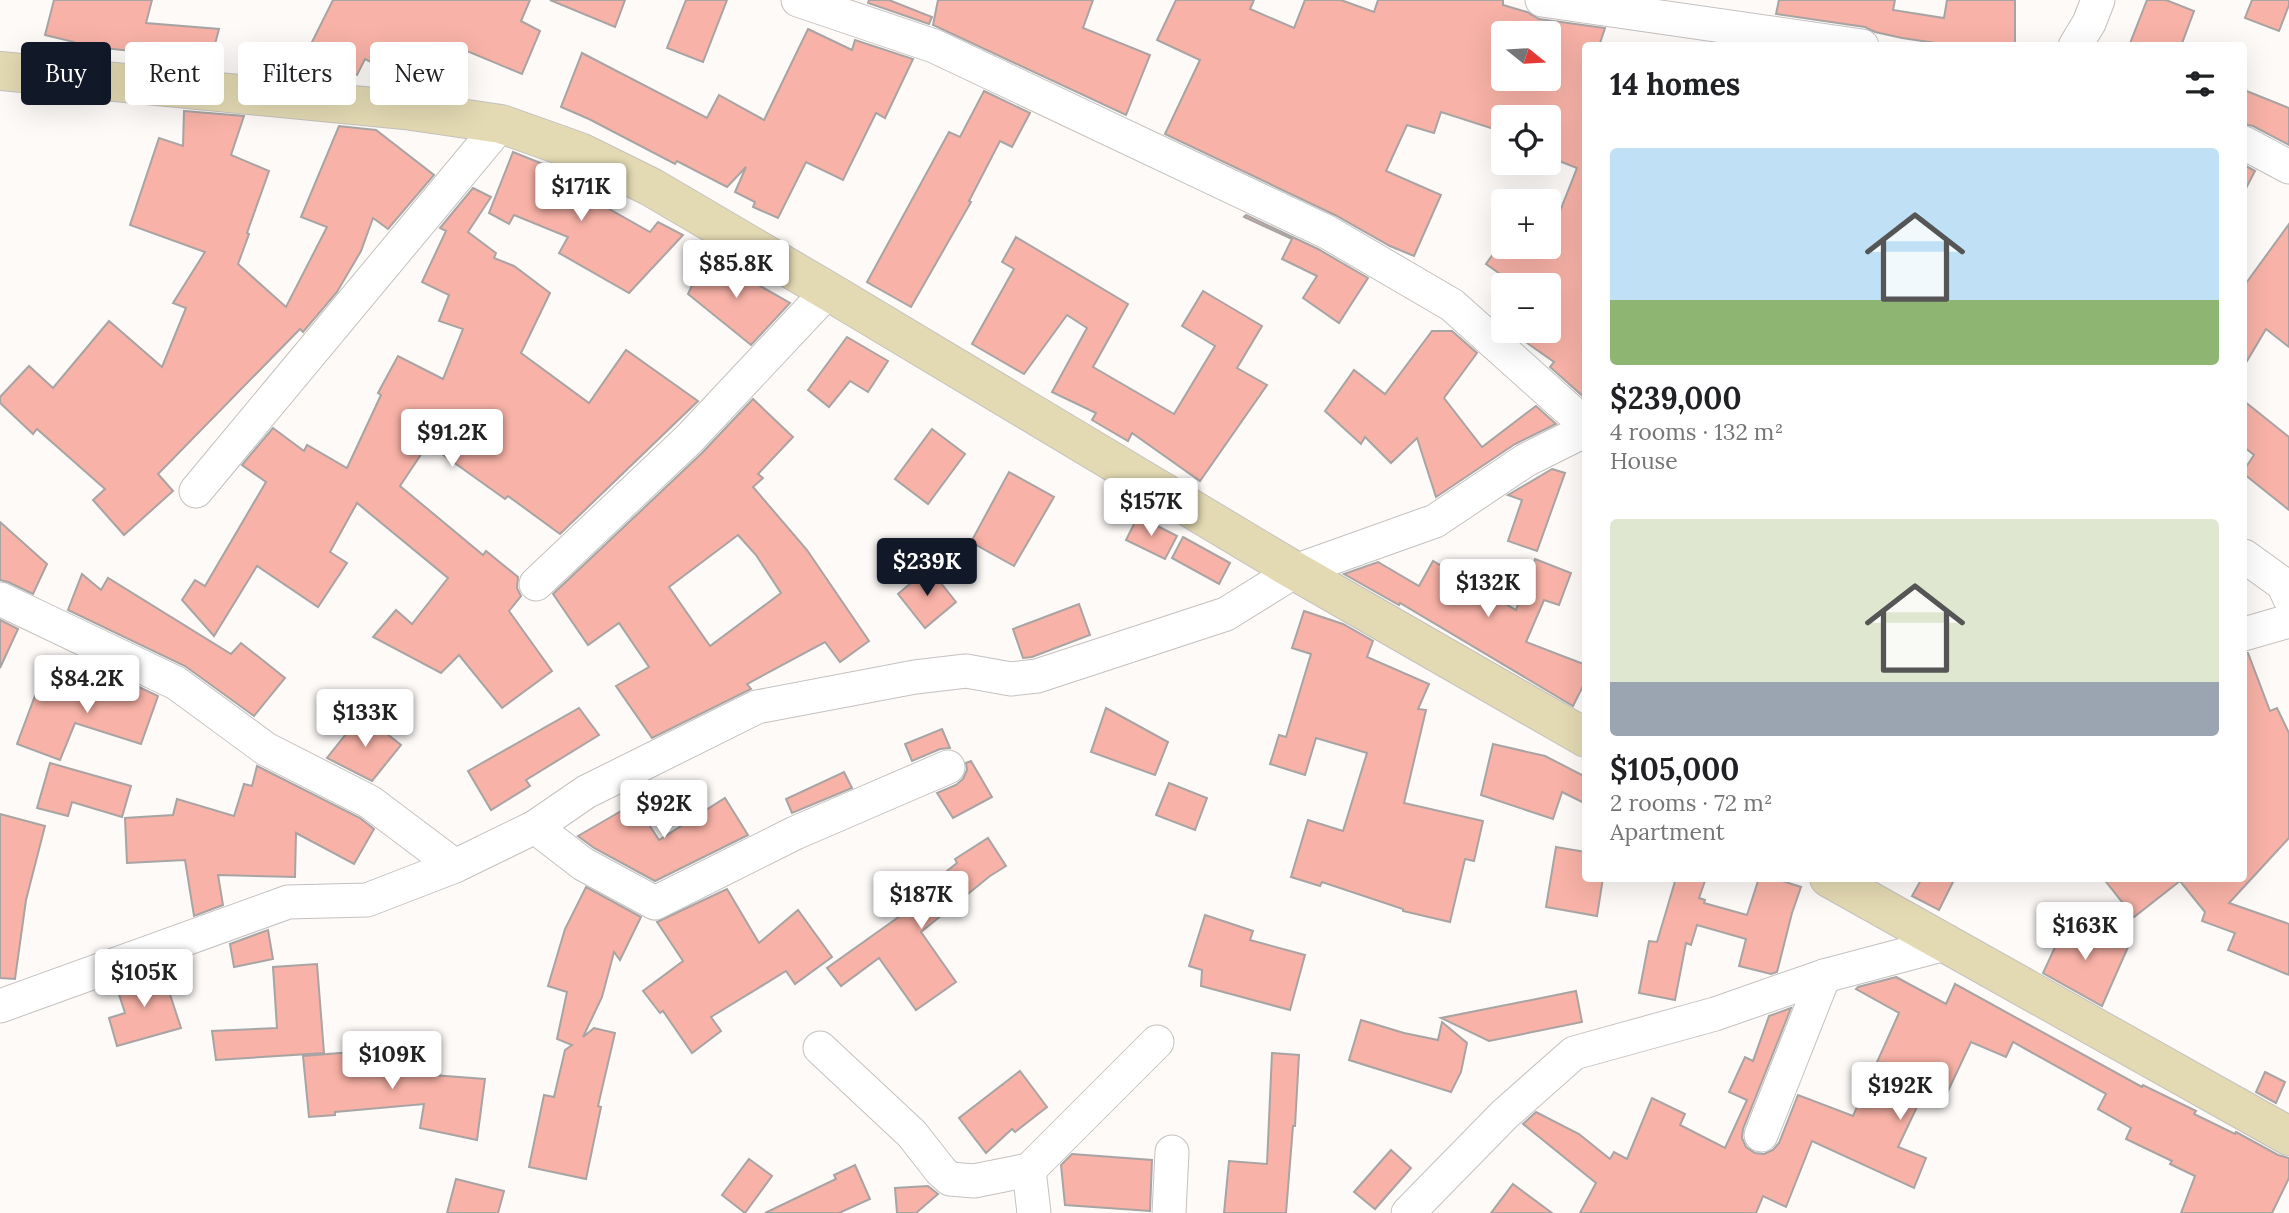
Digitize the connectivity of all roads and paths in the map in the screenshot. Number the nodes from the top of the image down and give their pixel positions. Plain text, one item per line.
1 (797, 0) edge
2 (1542, 0) edge
3 (2098, 0) edge
4 (1834, 42) edge
5 (2077, 42) edge
6 (0, 71) edge
7 (501, 124) junction
8 (2247, 145) edge
9 (2289, 167) edge
10 (828, 290) junction
11 (1582, 424) edge
12 (1582, 430) edge
13 (196, 491) dead end
14 (2247, 558) edge
15 (1295, 571) junction
16 (536, 584) dead end
17 (2289, 597) edge
18 (0, 599) edge
19 (2289, 621) edge
20 (2247, 633) edge
21 (1582, 736) edge
22 (948, 767) dead end
23 (535, 827) junction
24 (455, 866) junction
25 (1844, 882) edge
26 (1874, 890) edge
27 (1945, 944) junction
28 (1824, 976) junction
29 (0, 1006) edge
30 (1157, 1042) dead end
31 (820, 1048) dead end
32 (1762, 1135) dead end
33 (2289, 1136) edge
34 (1172, 1152) dead end
35 (1029, 1170) junction
36 (1034, 1213) edge
37 (1169, 1213) edge
38 (1408, 1213) edge

1 - 11 street
2 - 4 street
3 - 5 street
6 - 7 main road
7 - 10 main road
7 - 13 street
8 - 9 street
10 - 15 main road
10 - 16 street
12 - 15 street
14 - 17 street
15 - 21 main road
15 - 23 street
18 - 24 street
19 - 20 street
22 - 23 street
23 - 24 street
24 - 29 street
25 - 26 main road
26 - 27 main road
27 - 28 street
27 - 33 main road
28 - 32 street
28 - 38 street
30 - 35 street
31 - 35 street
34 - 37 street
35 - 36 street

